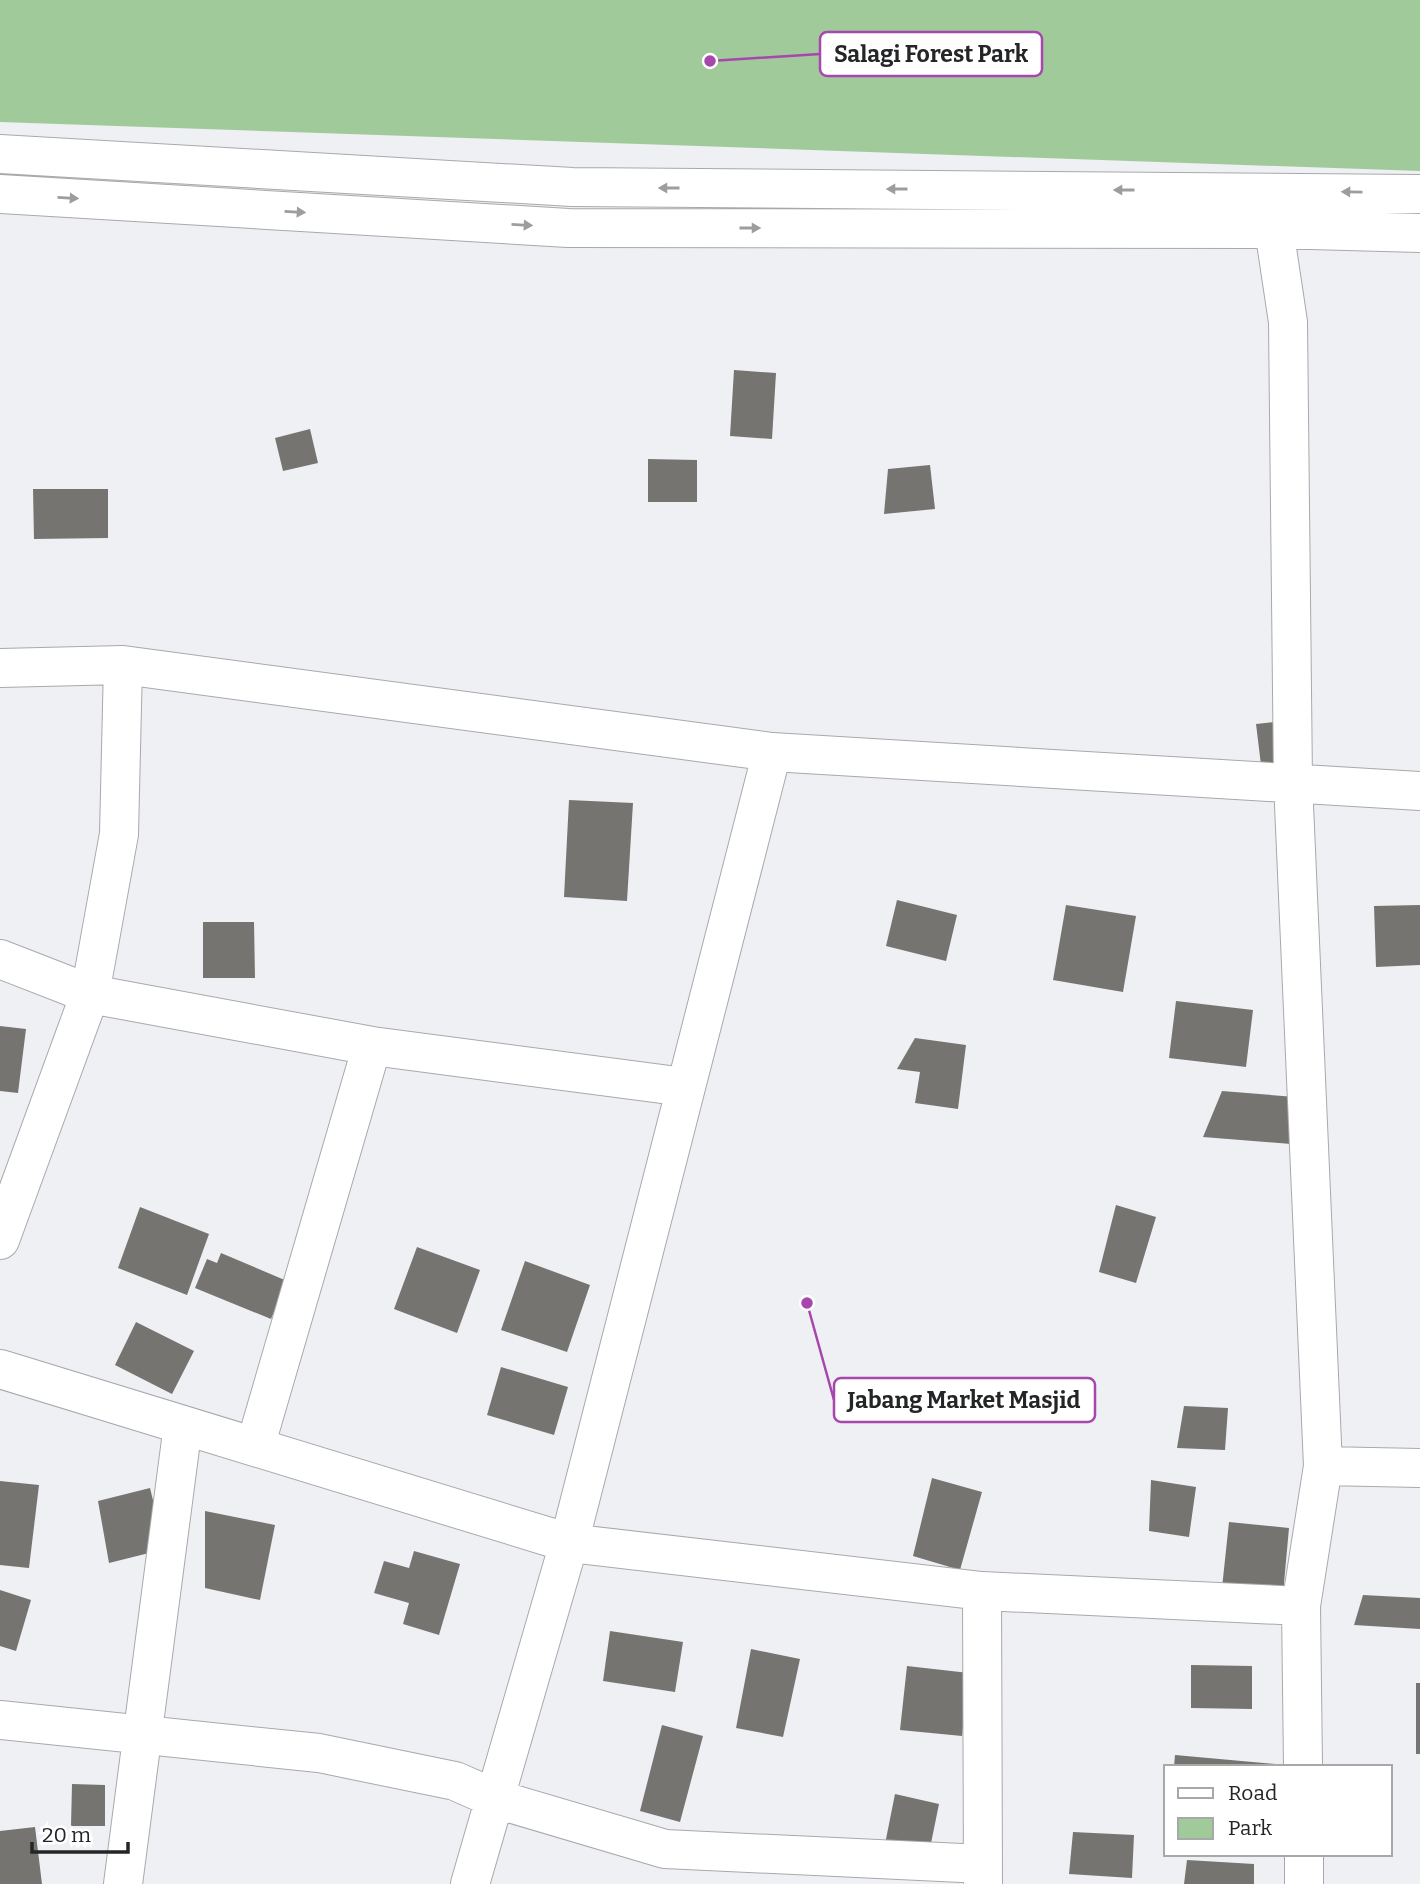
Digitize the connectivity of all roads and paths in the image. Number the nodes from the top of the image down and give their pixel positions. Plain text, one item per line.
1 (0, 154) edge
2 (0, 194) edge
3 (1420, 194) edge
4 (1274, 229) junction
5 (1420, 233) edge
6 (123, 665) junction
7 (0, 668) edge
8 (772, 752) junction
9 (1293, 782) junction
10 (1420, 790) edge
11 (0, 959) edge
12 (90, 994) junction
13 (372, 1046) junction
14 (685, 1087) junction
15 (0, 1240) edge
16 (0, 1369) edge
17 (183, 1425) junction
18 (255, 1447) junction
19 (1323, 1466) junction
20 (1420, 1468) edge
21 (569, 1543) junction
22 (982, 1591) junction
23 (1301, 1606) junction
24 (0, 1720) edge
25 (141, 1736) junction
26 (1303, 1765) edge
27 (496, 1799) junction
28 (1304, 1856) edge
29 (983, 1874) edge
30 (123, 1884) edge
31 (470, 1884) edge
32 (1304, 1884) edge

3 -> 1 street
2 -> 4 street
4 - 5 street
4 - 9 street
6 - 7 street
6 - 8 street
6 - 12 street
8 - 9 street
8 - 14 street
9 - 10 street
9 - 19 street
11 - 12 street
12 - 13 street
12 - 15 street
13 - 14 street
13 - 18 street
14 - 21 street
16 - 17 street
17 - 18 street
17 - 25 street
18 - 21 street
19 - 20 street
19 - 23 street
21 - 22 street
21 - 27 street
22 - 23 street
22 - 29 street
23 - 26 street
24 - 25 street
25 - 27 street
25 - 30 street
27 - 29 street
27 - 31 street
28 - 32 street

